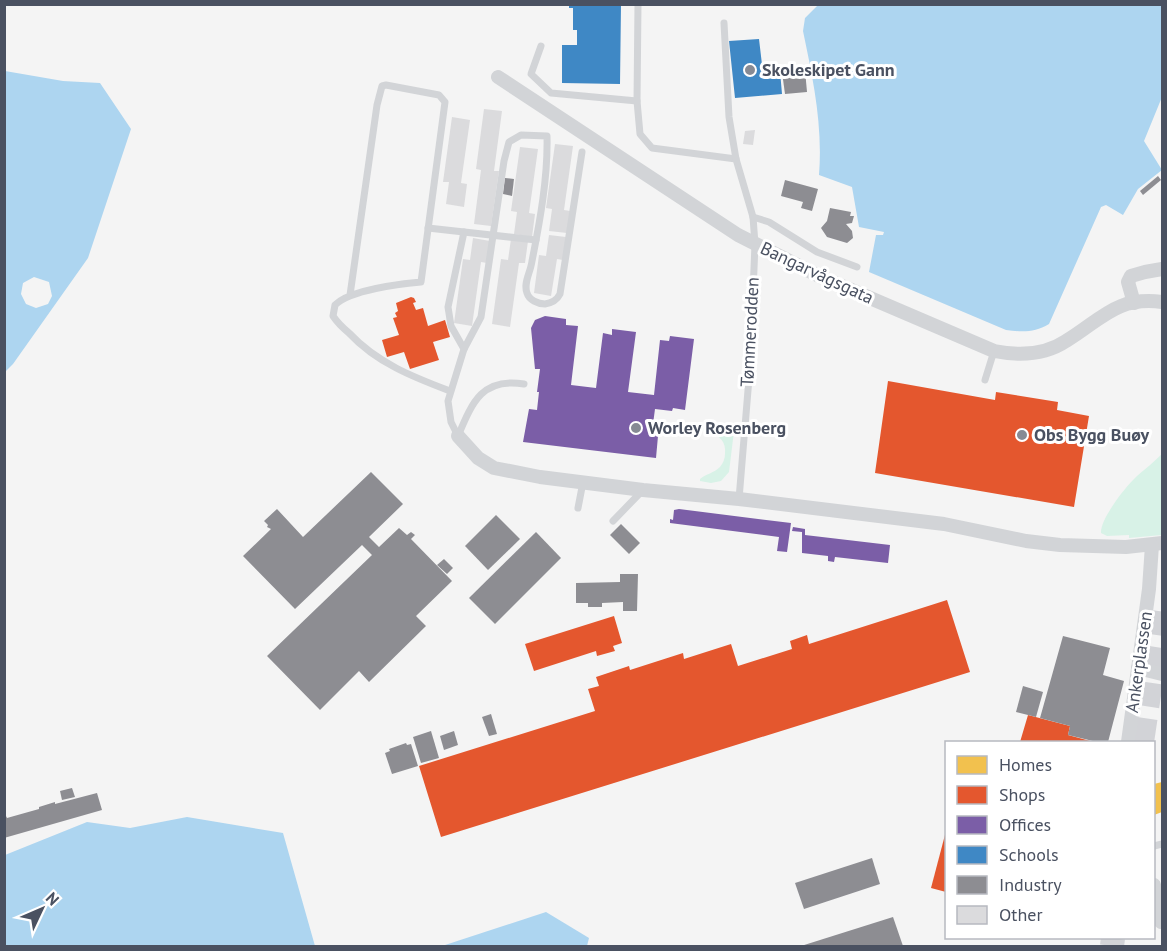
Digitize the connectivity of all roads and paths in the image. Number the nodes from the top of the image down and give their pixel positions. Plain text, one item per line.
1 (638, 4) edge
2 (724, 24) dead end
3 (541, 46) dead end
4 (498, 77) dead end
5 (637, 101) junction
6 (582, 152) dead end
7 (736, 159) junction
8 (753, 217) junction
9 (429, 228) junction
10 (464, 232) junction
11 (494, 234) junction
12 (536, 240) junction
13 (755, 244) junction
14 (857, 267) dead end
15 (1162, 269) edge
16 (350, 295) junction
17 (1162, 302) edge
18 (1134, 303) junction
19 (464, 349) junction
20 (994, 351) junction
21 (985, 380) dead end
22 (524, 384) dead end
23 (450, 391) junction
24 (458, 436) junction
25 (583, 482) junction
26 (643, 490) junction
27 (738, 498) junction
28 (578, 508) dead end
29 (613, 521) dead end
30 (1157, 544) edge
31 (1138, 668) junction
32 (1162, 674) edge
33 (1128, 741) edge
34 (1155, 890) edge
35 (1161, 922) dead end

1 - 5 lane
2 - 7 lane, Tømmerodden
3 - 5 lane
4 - 13 street, Bangarvågsgata
5 - 7 lane
6 - 12 lane
7 - 8 lane, Tømmerodden
8 - 13 lane, Tømmerodden
8 - 14 lane
9 - 10 lane
9 - 16 lane
9 - 16 lane
10 - 11 lane
10 - 19 lane
11 - 12 lane
11 - 12 lane
11 - 19 lane
13 - 20 street, Bangarvågsgata
13 - 27 lane, Tømmerodden
15 - 18 street
16 - 23 lane
17 - 18 street, Bangarvågsgata
18 - 20 street, Bangarvågsgata
19 - 23 lane
20 - 21 lane
22 - 24 lane
23 - 24 lane
24 - 25 street
25 - 26 street
25 - 28 lane
26 - 27 street
26 - 29 lane
27 - 30 street
30 - 31 street, Ankerplassen
31 - 32 street
31 - 33 street, Ankerplassen
34 - 35 street

